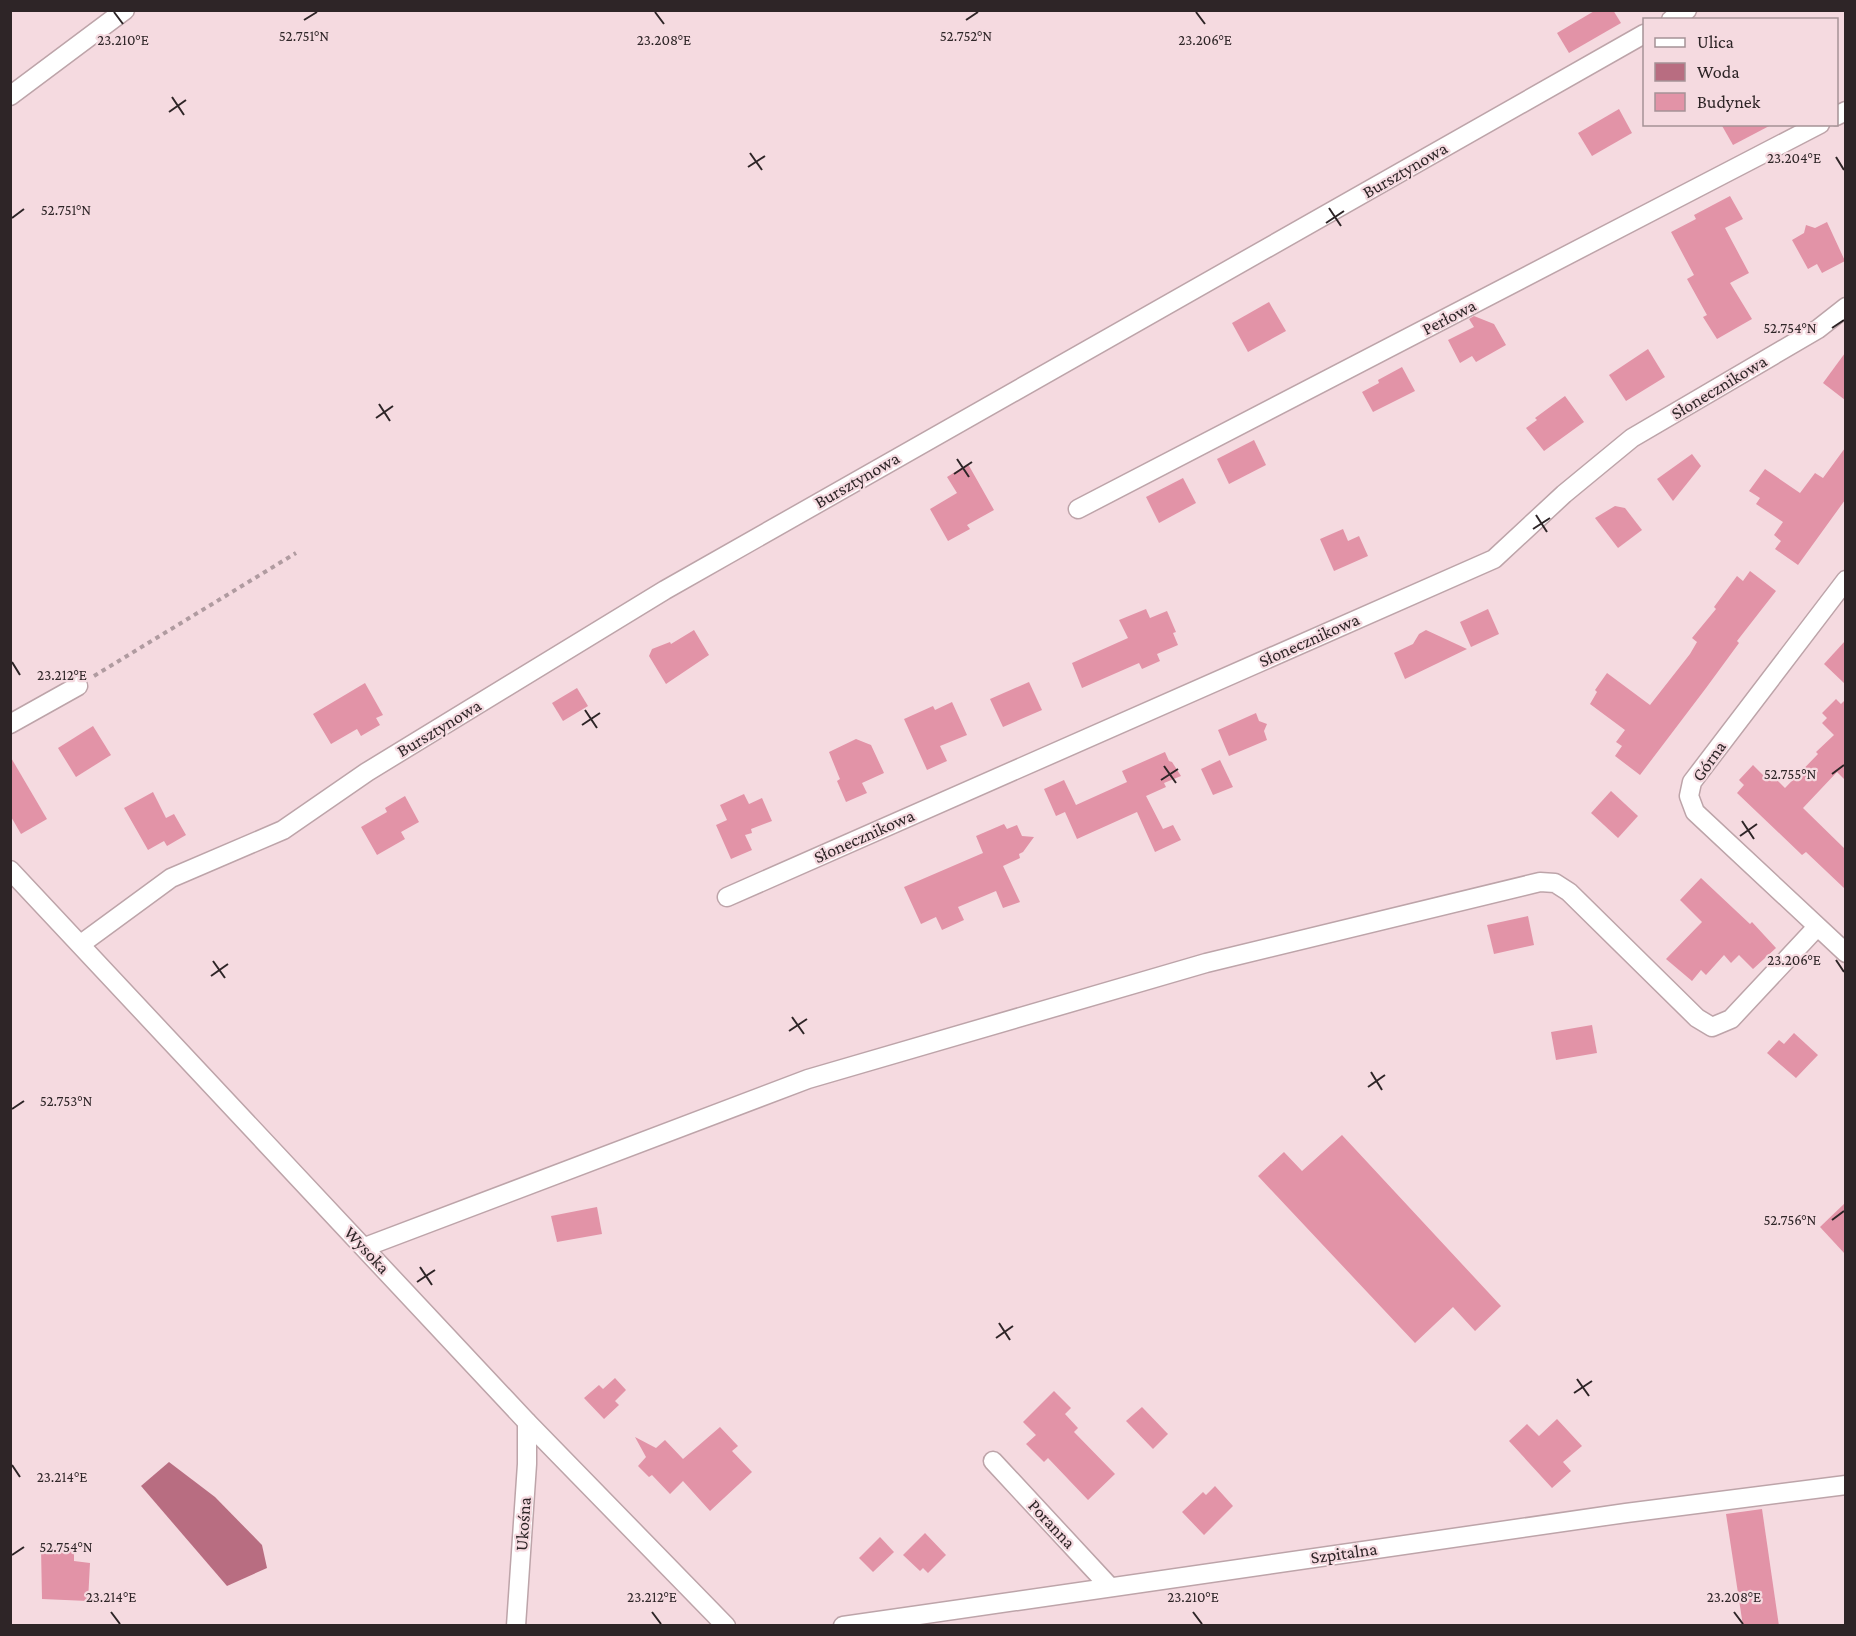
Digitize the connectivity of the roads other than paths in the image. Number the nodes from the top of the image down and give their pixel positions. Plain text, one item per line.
1 (126, 10) edge
2 (1687, 10) edge
3 (1674, 18) edge
4 (1643, 35) edge
5 (10, 96) edge
6 (1816, 126) edge
7 (1845, 307) edge
8 (1078, 509) dead end
9 (1845, 580) edge
10 (78, 686) road end
11 (10, 724) edge
12 (10, 870) edge
13 (727, 897) dead end
14 (1817, 927) junction
15 (81, 944) junction
16 (1845, 953) edge
17 (365, 1247) junction
18 (527, 1422) junction
19 (993, 1461) dead end
20 (1845, 1485) edge
21 (1110, 1587) junction
22 (516, 1626) edge
23 (726, 1626) edge
24 (843, 1626) edge

1 - 5 street
2 - 3 street
4 - 15 street, Bursztynowa
6 - 8 street, Perłowa
7 - 13 street, Słonecznikowa
9 - 14 street, Górna
10 - 11 street
12 - 15 street, Wysoka
14 - 16 street, Górna
14 - 17 street
15 - 17 street, Wysoka
17 - 18 street, Wysoka
18 - 22 street, Ukośna
18 - 23 street, Wysoka
19 - 21 street, Poranna
20 - 21 street, Szpitalna
21 - 24 street, Szpitalna

